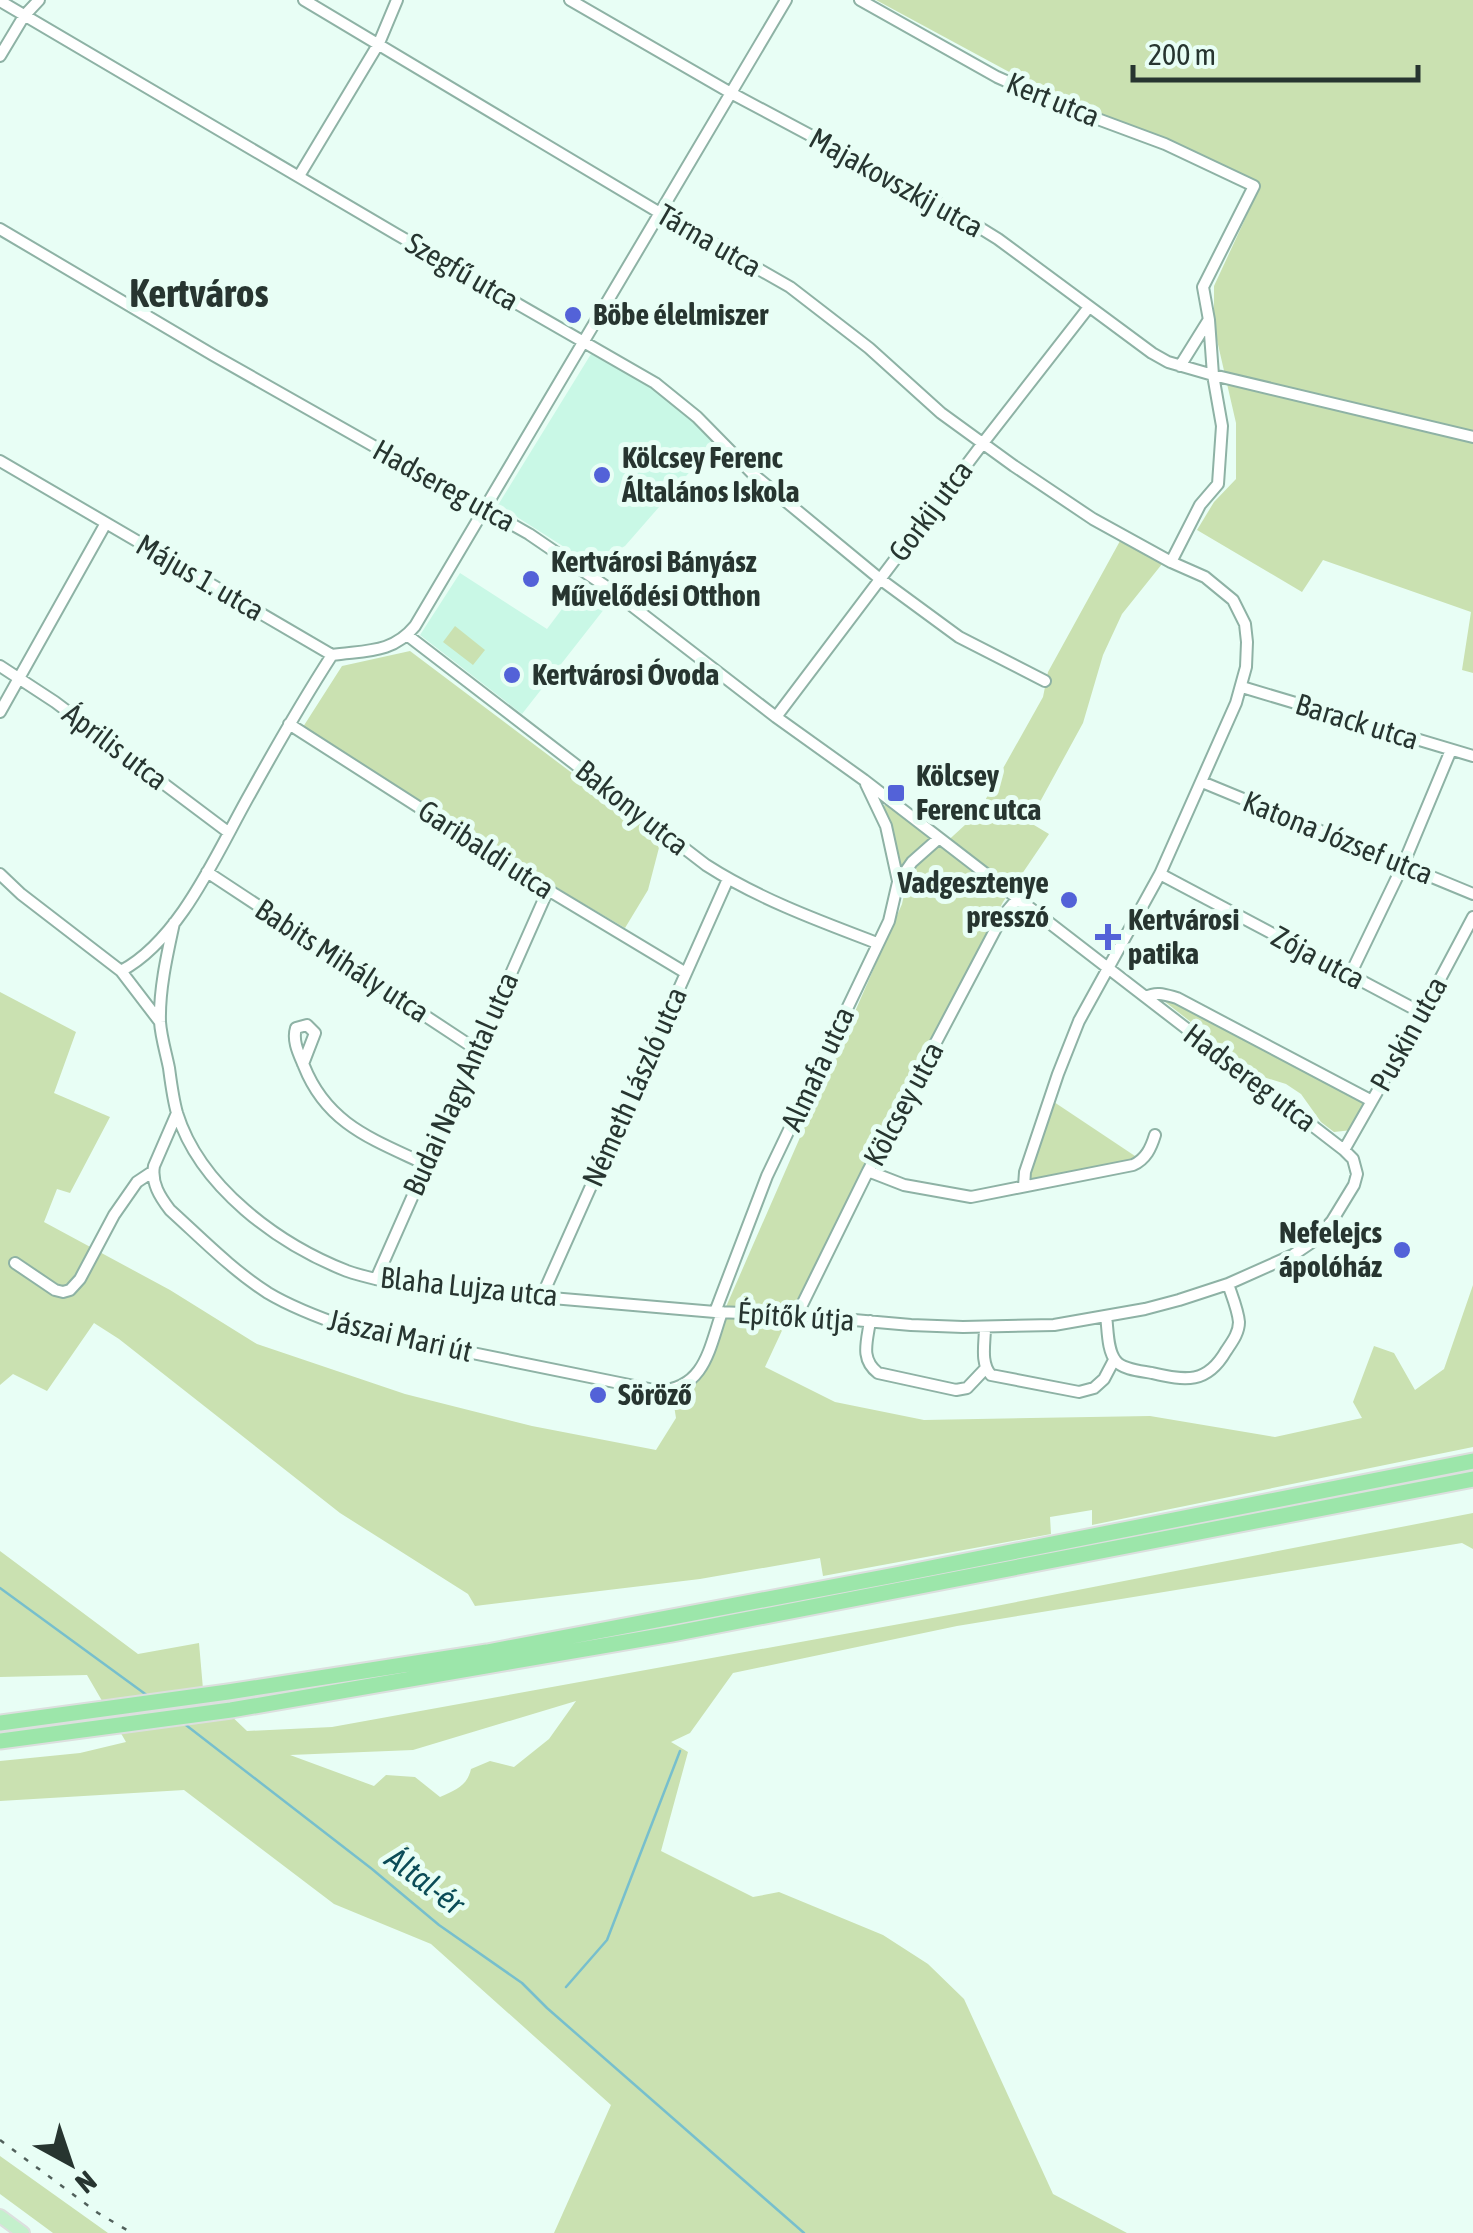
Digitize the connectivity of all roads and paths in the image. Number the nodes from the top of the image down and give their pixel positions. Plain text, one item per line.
1 (39, 0) edge
2 (304, 0) edge
3 (397, 0) edge
4 (570, 0) edge
5 (786, 0) edge
6 (0, 1) edge
7 (868, 1) edge
8 (24, 16) junction
9 (379, 43) junction
10 (0, 56) edge
11 (731, 93) junction
12 (299, 176) junction
13 (660, 214) junction
14 (0, 228) edge
15 (1089, 307) junction
16 (1209, 320) junction
17 (584, 342) junction
18 (1180, 366) junction
19 (1214, 376) junction
20 (1473, 437) edge
21 (983, 443) junction
22 (0, 461) edge
23 (485, 510) junction
24 (106, 522) junction
25 (1171, 562) junction
26 (880, 579) junction
27 (408, 635) junction
28 (332, 654) junction
29 (0, 666) edge
30 (20, 678) junction
31 (1045, 681) dead end
32 (1242, 688) junction
33 (0, 712) edge
34 (776, 717) junction
35 (289, 724) junction
36 (1451, 750) junction
37 (1473, 756) edge
38 (864, 780) junction
39 (1202, 782) junction
40 (228, 832) junction
41 (938, 839) junction
42 (1403, 865) junction
43 (207, 872) junction
44 (0, 874) edge
45 (1160, 874) junction
46 (728, 880) junction
47 (898, 882) junction
48 (548, 890) junction
49 (1473, 894) edge
50 (1018, 898) junction
51 (1473, 917) edge
52 (174, 924) junction
53 (877, 943) junction
54 (1108, 969) junction
55 (120, 971) junction
56 (686, 974) junction
57 (1350, 975) junction
58 (1146, 997) junction
59 (1422, 1014) junction
60 (160, 1023) junction
61 (476, 1050) junction
62 (303, 1064) dead end
63 (1372, 1101) junction
64 (177, 1113) junction
65 (1155, 1135) dead end
66 (1344, 1150) junction
67 (1353, 1160) joint
68 (425, 1164) junction
69 (152, 1172) junction
70 (868, 1172) junction
71 (1024, 1186) junction
72 (16, 1263) dead end
73 (376, 1279) junction
74 (1228, 1284) junction
75 (542, 1296) junction
76 (718, 1312) junction
77 (797, 1315) junction
78 (1106, 1316) junction
79 (870, 1321) junction
80 (985, 1327) junction
81 (1114, 1360) junction
82 (985, 1369) junction
83 (1473, 1461) edge
84 (1473, 1479) edge
85 (0, 1723) edge
86 (0, 1741) edge
87 (0, 2216) edge
88 (23, 2233) edge

1 - 8 street
2 - 9 street, Tárna utca
3 - 9 street
4 - 11 street, Majakovszkij utca
5 - 11 street
6 - 8 street, Szegfű utca
7 - 16 street, Kert utca
8 - 10 street
8 - 12 street, Szegfű utca
9 - 12 street
9 - 13 street, Tárna utca
11 - 13 street
11 - 15 street, Majakovszkij utca
12 - 17 street, Szegfű utca
13 - 17 street
13 - 21 street, Tárna utca
14 - 23 street, Hadsereg utca
15 - 18 street, Majakovszkij utca
15 - 21 street, Gorkij utca
16 - 18 street
16 - 19 street
17 - 23 street
17 - 26 street, Szegfű utca
18 - 19 street, Majakovszkij utca
19 - 20 street, Majakovszkij utca
19 - 25 street
21 - 25 street, Tárna utca
21 - 26 street, Gorkij utca
22 - 24 street, Május 1. utca
23 - 27 street
23 - 34 street, Hadsereg utca
24 - 28 street, Május 1. utca
24 - 30 street
25 - 32 street, Tárna utca
26 - 31 street, Szegfű utca
26 - 34 street, Gorkij utca
27 - 28 street
27 - 46 street, Bakony utca
28 - 35 street, Blaha Lujza utca
29 - 30 street, Április utca
30 - 33 street
30 - 40 street, Április utca
32 - 36 street, Barack utca
32 - 39 street, Tárna utca
34 - 38 street, Hadsereg utca
35 - 40 street, Blaha Lujza utca
35 - 48 street, Garibaldi utca
36 - 37 street, Barack utca
36 - 42 street
38 - 41 street, Hadsereg utca
38 - 47 street, Hadsereg utca
39 - 42 street, Katona József utca
39 - 45 street, Tárna utca
40 - 43 street, Blaha Lujza utca
41 - 47 street, Almafa utca
41 - 50 street, Hadsereg utca
42 - 49 street, Katona József utca
42 - 57 street
43 - 52 street, Blaha Lujza utca
43 - 61 street, Babits Mihály utca
44 - 55 street
45 - 54 street, Tárna utca
45 - 57 street, Zója utca
46 - 53 street, Bakony utca
46 - 56 street, Németh László utca
47 - 53 street, Almafa utca
48 - 56 street, Garibaldi utca
48 - 61 street, Budai Nagy Antal utca
50 - 54 street, Hadsereg utca
50 - 70 street, Kölcsey utca
51 - 59 street, Puskin utca
52 - 55 street, Blaha Lujza utca
52 - 60 street, Blaha Lujza utca
53 - 76 street, Almafa utca
54 - 58 street, Hadsereg utca
54 - 71 street, Tárna utca
55 - 60 street
56 - 75 street, Németh László utca
57 - 59 street, Zója utca
58 - 63 street, Hadsereg utca
58 - 66 street, Hadsereg utca
59 - 63 street, Puskin utca
60 - 64 street, Blaha Lujza utca
61 - 68 street, Budai Nagy Antal utca
62 - 68 street
63 - 66 street, Puskin utca
64 - 69 street
64 - 73 street, Blaha Lujza utca
65 - 71 street
66 - 67 street, Hadsereg utca
67 - 74 street, Építők útja
68 - 73 street, Budai Nagy Antal utca
69 - 72 street
69 - 76 street, Jászai Mari út
70 - 71 street
70 - 77 street, Kölcsey utca
73 - 75 street, Blaha Lujza utca
74 - 78 street, Építők útja
74 - 81 street
75 - 76 street, Blaha Lujza utca
76 - 77 street, Építők útja
77 - 79 street, Építők útja
78 - 80 street, Építők útja
78 - 81 street
79 - 80 street, Építők útja
79 - 82 street, Építők útja
80 - 82 street
81 - 82 street
83 - 85 highway
84 - 86 highway
87 - 88 main road

